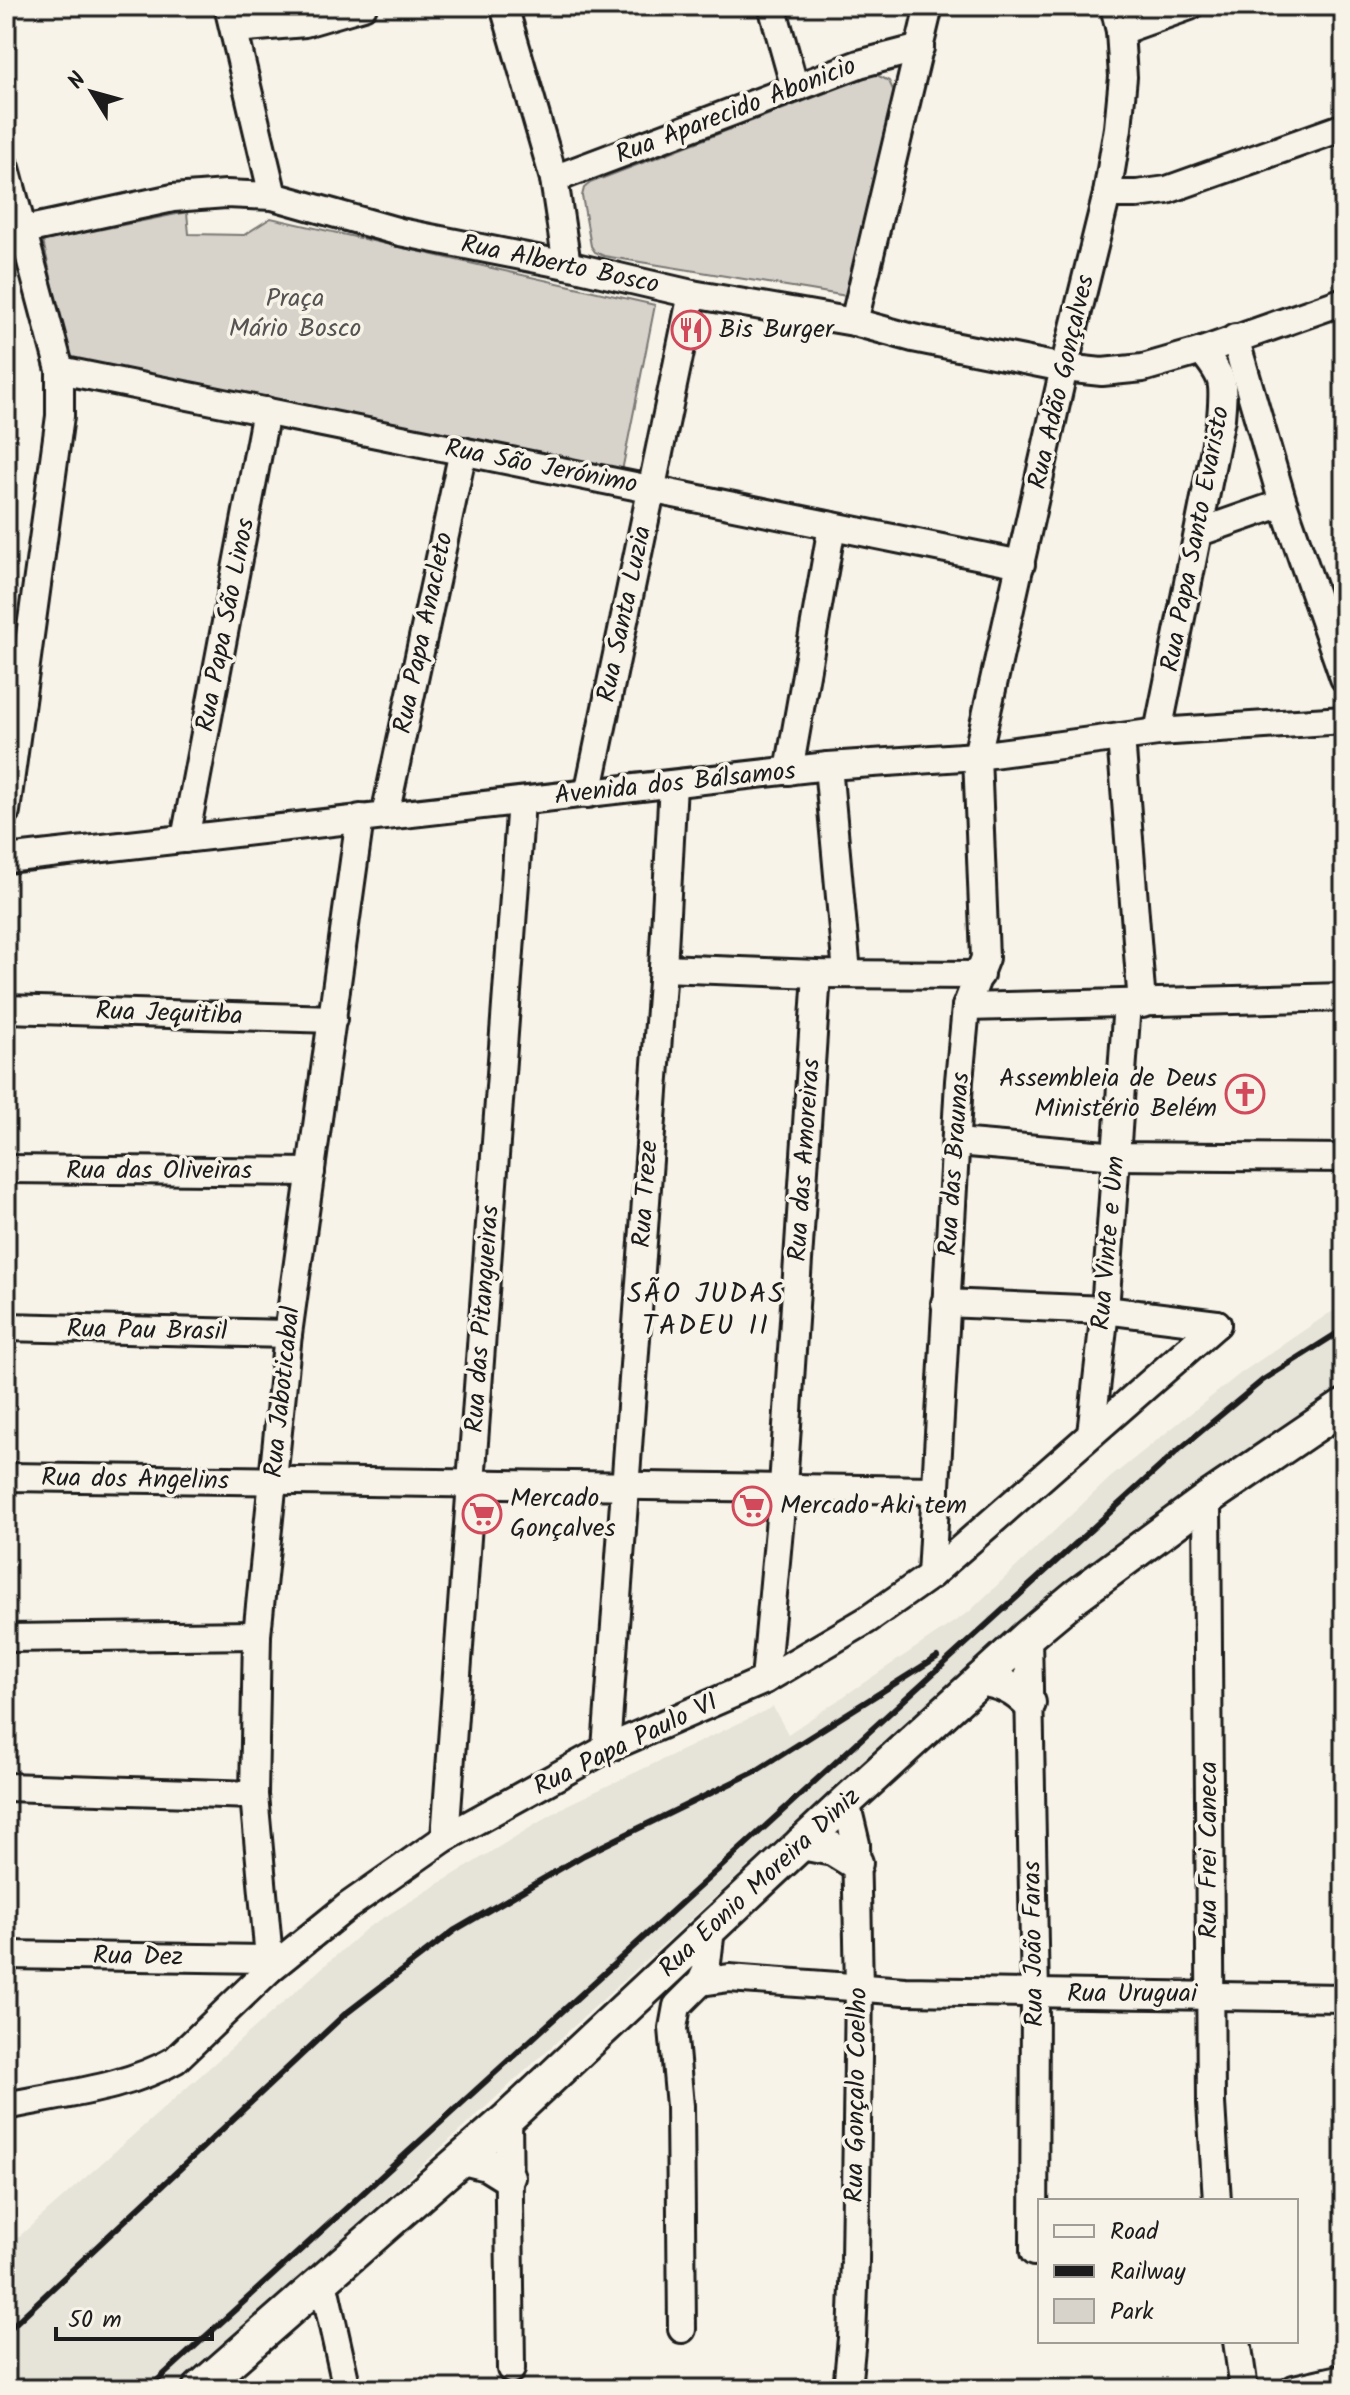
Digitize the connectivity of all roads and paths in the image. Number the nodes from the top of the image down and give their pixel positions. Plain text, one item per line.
1 (363, 6) edge
2 (504, 6) edge
3 (772, 6) edge
4 (929, 6) edge
5 (1190, 6) edge
6 (232, 17) edge
7 (1117, 18) edge
8 (920, 48) junction
9 (795, 88) junction
10 (1344, 127) edge
11 (6, 168) edge
12 (554, 179) junction
13 (1107, 194) junction
14 (273, 196) junction
15 (14, 232) edge
16 (567, 265) junction
17 (692, 294) junction
18 (1344, 301) edge
19 (854, 322) junction
20 (1235, 338) junction
21 (1202, 351) junction
22 (1064, 368) junction
23 (60, 370) junction
24 (266, 411) junction
25 (1257, 412) junction
26 (1221, 418) junction
27 (463, 451) junction
28 (651, 489) junction
29 (1283, 503) junction
30 (832, 526) junction
31 (1200, 532) junction
32 (1021, 564) junction
33 (1344, 678) edge
34 (1344, 720) edge
35 (1158, 732) junction
36 (1121, 737) junction
37 (11, 742) edge
38 (977, 756) junction
39 (828, 766) junction
40 (789, 771) junction
41 (673, 784) junction
42 (588, 794) junction
43 (521, 801) junction
44 (6, 811) edge
45 (373, 816) junction
46 (185, 839) junction
47 (6, 859) edge
48 (663, 968) junction
49 (847, 973) junction
50 (817, 974) junction
51 (980, 975) junction
52 (1344, 997) edge
53 (1134, 1004) junction
54 (966, 1007) junction
55 (6, 1009) edge
56 (333, 1019) junction
57 (957, 1142) junction
58 (1117, 1156) junction
59 (1344, 1158) edge
60 (6, 1169) edge
61 (311, 1172) junction
62 (945, 1303) junction
63 (1105, 1310) junction
64 (6, 1327) edge
65 (288, 1334) junction
66 (1344, 1406) edge
67 (1091, 1434) junction
68 (6, 1477) edge
69 (470, 1482) junction
70 (273, 1483) junction
71 (623, 1486) junction
72 (783, 1486) junction
73 (936, 1490) junction
74 (1207, 1499) junction
75 (931, 1575) junction
76 (257, 1635) junction
77 (1028, 1636) junction
78 (6, 1638) edge
79 (981, 1679) junction
80 (765, 1680) junction
81 (1029, 1703) junction
82 (606, 1749) junction
83 (6, 1787) edge
84 (254, 1795) junction
85 (846, 1802) junction
86 (445, 1838) junction
87 (802, 1843) junction
88 (856, 1863) junction
89 (711, 1929) junction
90 (6, 1955) edge
91 (270, 1964) junction
92 (713, 1976) junction
93 (859, 1988) junction
94 (1210, 1994) junction
95 (1035, 1995) junction
96 (1344, 1998) edge
97 (660, 2011) junction
98 (6, 2106) edge
99 (508, 2118) junction
100 (463, 2158) junction
101 (508, 2177) junction
102 (1217, 2199) edge
103 (1034, 2252) dead end
104 (323, 2281) junction
105 (682, 2329) dead end
106 (1237, 2343) edge
107 (511, 2369) dead end
108 (1344, 2378) edge
109 (199, 2389) edge
110 (347, 2389) edge
111 (847, 2389) edge
112 (1244, 2389) edge
113 (1294, 2389) edge

1 - 6 street
2 - 12 street
3 - 9 street
4 - 8 street
5 - 7 street
6 - 14 street
7 - 13 street, Rua Adão Gonçalves
8 - 9 street, Rua Aparecido Abonicio
8 - 19 street
9 - 12 street, Rua Aparecido Abonicio
10 - 13 street
11 - 15 street
12 - 16 street
13 - 22 street, Rua Adão Gonçalves
14 - 15 street, Rua Alberto Bosco
14 - 16 street, Rua Alberto Bosco
15 - 23 street
16 - 17 street, Rua Alberto Bosco
17 - 19 street, Rua Alberto Bosco
17 - 28 street, Rua Santa Luzia
18 - 20 street, Rua Alberto Bosco
19 - 22 street, Rua Alberto Bosco
20 - 21 street, Rua Alberto Bosco
20 - 25 street
21 - 22 street, Rua Alberto Bosco
21 - 26 street, Rua Papa Santo Evaristo
22 - 32 street, Rua Adão Gonçalves
23 - 24 street, Rua São Jerónimo
23 - 37 street
24 - 27 street, Rua São Jerónimo
24 - 46 street, Rua Papa São Linos
25 - 26 street
25 - 29 street
26 - 31 street, Rua Papa Santo Evaristo
27 - 28 street, Rua São Jerónimo
27 - 45 street, Rua Papa Anacleto
28 - 30 street, Rua São Jerónimo
28 - 42 street, Rua Santa Luzia
29 - 31 street
29 - 33 street
30 - 32 street, Rua São Jerónimo
30 - 40 street
31 - 35 street, Rua Papa Santo Evaristo
32 - 38 street, Rua Adão Gonçalves
34 - 35 street, Avenida dos Bálsamos
35 - 36 street, Avenida dos Bálsamos
36 - 38 street, Avenida dos Bálsamos
36 - 53 street, Rua Vinte e Um
37 - 44 street
38 - 39 street, Avenida dos Bálsamos
38 - 51 street, Rua das Braunas
39 - 40 street, Avenida dos Bálsamos
39 - 49 street
40 - 41 street, Avenida dos Bálsamos
41 - 42 street, Avenida dos Bálsamos
41 - 48 street, Rua Treze
42 - 43 street, Avenida dos Bálsamos
43 - 45 street, Avenida dos Bálsamos
43 - 69 street, Rua das Pitangueiras
45 - 46 street, Avenida dos Bálsamos
45 - 56 street, Rua Jaboticabal
46 - 47 street, Avenida dos Bálsamos
48 - 50 street
48 - 71 street, Rua Treze
49 - 50 street
49 - 51 street
50 - 72 street, Rua das Amoreiras
51 - 54 street, Rua das Braunas
52 - 53 street
53 - 54 street
53 - 58 street, Rua Vinte e Um
54 - 57 street, Rua das Braunas
55 - 56 street, Rua Jequitiba
56 - 61 street, Rua Jaboticabal
57 - 58 street
57 - 62 street, Rua das Braunas
58 - 59 street
58 - 63 street, Rua Vinte e Um
60 - 61 street, Rua das Oliveiras
61 - 65 street, Rua Jaboticabal
62 - 63 street
62 - 73 street, Rua das Braunas
63 - 67 street, Rua Vinte e Um
63 - 67 street, Rua Papa Paulo VI
64 - 65 street, Rua Pau Brasil
65 - 70 street, Rua Jaboticabal
66 - 74 main road, Rua Eonio Moreira Diniz
67 - 75 street, Rua Papa Paulo VI
68 - 70 street, Rua dos Angelins
69 - 70 street, Rua dos Angelins
69 - 71 street, Rua dos Angelins
69 - 86 street, Rua das Pitangueiras
70 - 76 street, Rua Jaboticabal
71 - 72 street, Rua dos Angelins
71 - 82 street, Rua Treze
72 - 73 street, Rua dos Angelins
72 - 80 street, Rua das Amoreiras
73 - 75 street, Rua das Braunas
74 - 77 main road, Rua Eonio Moreira Diniz
74 - 94 street, Rua Frei Caneca
75 - 80 street, Rua Papa Paulo VI
76 - 78 street
76 - 84 street, Rua Jaboticabal
77 - 79 main road, Rua Eonio Moreira Diniz
77 - 81 street, Rua João Faras
79 - 81 main road
79 - 85 main road, Rua Eonio Moreira Diniz
80 - 82 street, Rua Papa Paulo VI
81 - 95 street, Rua João Faras
82 - 86 street, Rua Papa Paulo VI
83 - 84 street
84 - 91 street, Rua Jaboticabal
85 - 87 main road, Rua Eonio Moreira Diniz
85 - 88 street, Rua Gonçalo Coelho
86 - 91 street, Rua Papa Paulo VI
87 - 88 main road
87 - 89 main road, Rua Eonio Moreira Diniz
88 - 93 street, Rua Gonçalo Coelho
89 - 92 street
89 - 97 main road, Rua Eonio Moreira Diniz
90 - 91 street, Rua Dez
91 - 98 street, Rua Papa Paulo VI
92 - 93 street, Rua Uruguai
92 - 97 street
93 - 95 street, Rua Uruguai
93 - 111 street, Rua Gonçalo Coelho
94 - 95 street, Rua Uruguai
94 - 96 street, Rua Uruguai
94 - 102 street, Rua Frei Caneca
95 - 103 street, Rua João Faras
97 - 99 main road, Rua Eonio Moreira Diniz
97 - 105 street
99 - 100 main road, Rua Eonio Moreira Diniz
99 - 101 street
100 - 101 main road
100 - 104 main road, Rua Eonio Moreira Diniz
101 - 107 street
104 - 109 main road, Rua Eonio Moreira Diniz
104 - 110 street
106 - 112 street
108 - 113 street

